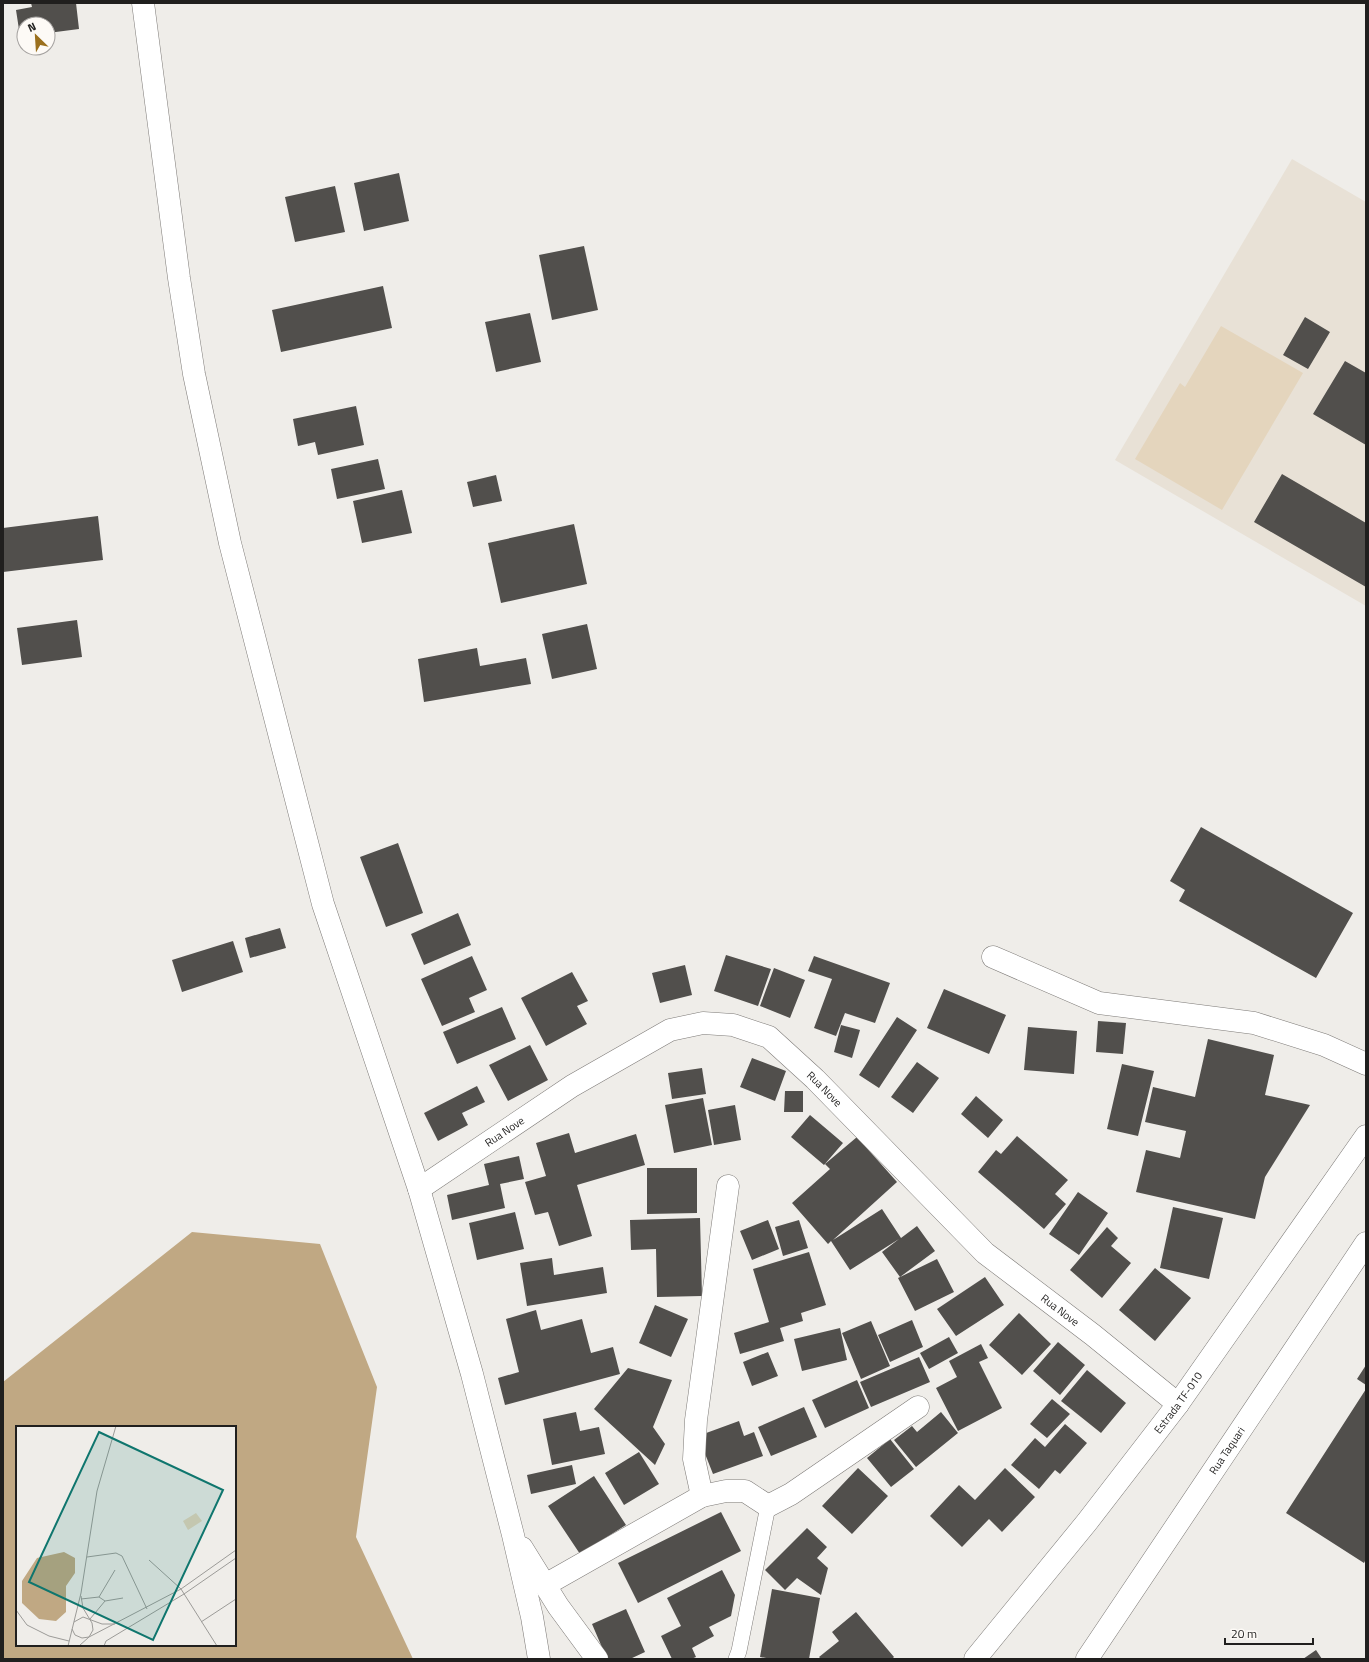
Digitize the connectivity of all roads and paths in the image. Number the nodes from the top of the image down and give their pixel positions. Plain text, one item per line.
1 (143, 3) edge
2 (993, 957) dead end
3 (1366, 1064) edge
4 (1366, 1136) edge
5 (728, 1186) dead end
6 (419, 1189) junction
7 (1366, 1243) edge
8 (1178, 1404) junction
9 (918, 1407) dead end
10 (702, 1496) junction
11 (768, 1506) junction
12 (514, 1535) junction
13 (545, 1585) junction
14 (539, 1659) edge
15 (597, 1659) edge
16 (736, 1659) edge
17 (975, 1659) edge
18 (1087, 1659) edge

1 - 6 street
2 - 3 street
4 - 8 street, Estrada TF-010
5 - 10 street
6 - 8 street, Rua Nove
6 - 12 street
7 - 18 street, Rua Taquari
8 - 17 street, Estrada TF-010
9 - 11 street
10 - 11 street
10 - 13 street
11 - 16 lane
12 - 13 street
12 - 14 street
13 - 15 street

